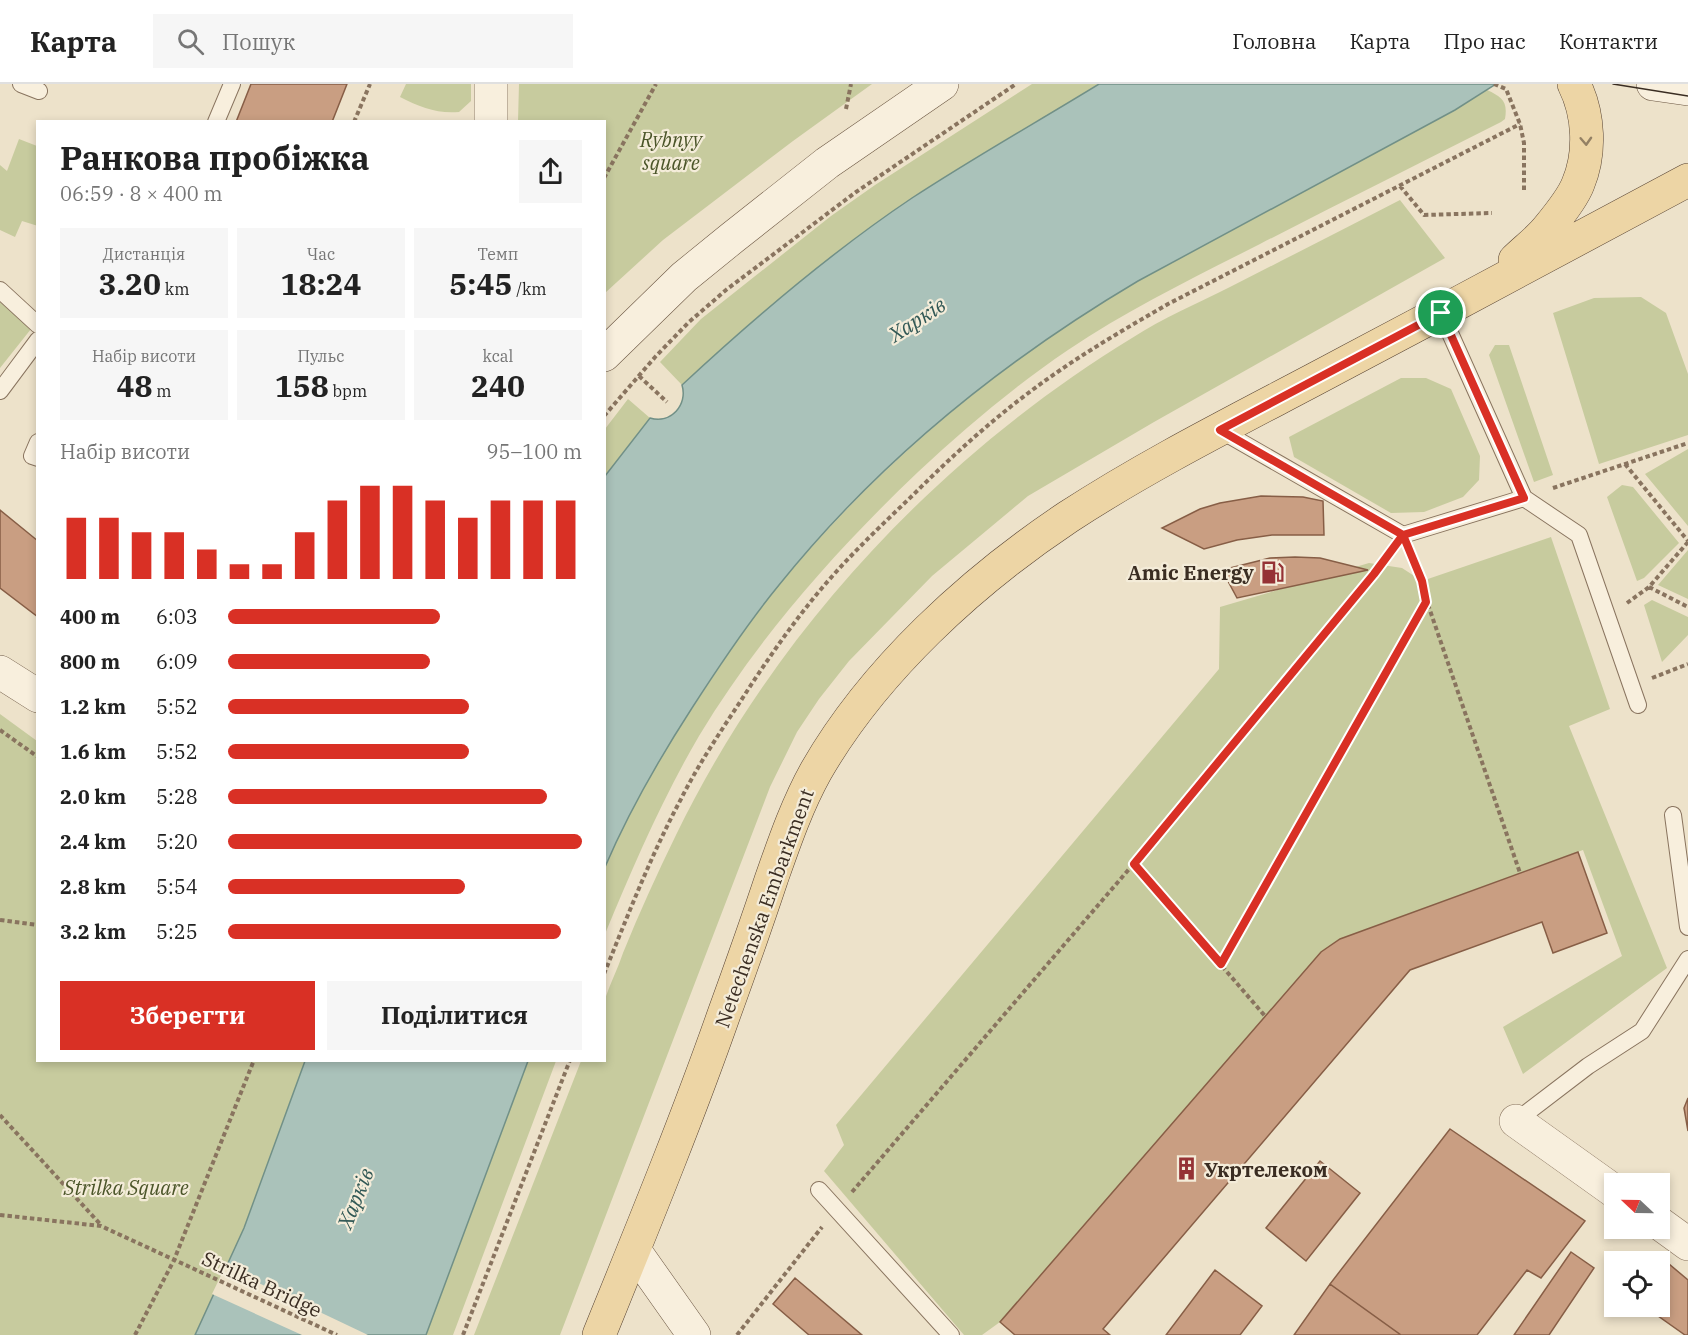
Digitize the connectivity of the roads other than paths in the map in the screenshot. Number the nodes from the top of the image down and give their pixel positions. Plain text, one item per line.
1 (21, 84) edge
2 (232, 84) edge
3 (491, 84) edge
4 (942, 84) edge
5 (1574, 84) edge
6 (1653, 84) edge
7 (1688, 89) edge
8 (39, 91) dead end
9 (217, 120) edge
10 (491, 120) edge
11 (1688, 180) edge
12 (0, 290) edge
13 (1483, 290) junction
14 (1441, 313) junction
15 (36, 323) edge
16 (36, 343) edge
17 (606, 354) edge
18 (0, 391) edge
19 (1220, 430) junction
20 (1524, 498) junction
21 (0, 672) edge
22 (36, 695) edge
23 (1638, 705) dead end
24 (1673, 815) dead end
25 (1688, 927) edge
26 (1688, 959) edge
27 (1516, 1121) joint
28 (1604, 1184) edge
29 (819, 1190) dead end
30 (1670, 1231) edge
31 (1688, 1244) edge
32 (634, 1250) junction
33 (599, 1335) edge
34 (694, 1335) edge
35 (951, 1335) edge

1 - 8 lane
2 - 9 lane
3 - 10 street
4 - 17 street
5 -> 13 main road
6 - 7 street
11 - 13 main road, Netechenska Embarkment
12 - 15 lane
13 - 14 main road, Netechenska Embarkment
14 - 19 main road, Netechenska Embarkment
14 - 20 lane
16 - 18 lane
19 - 20 lane
19 - 32 main road, Netechenska Embarkment
20 - 23 lane
21 - 22 street
24 - 25 lane
26 - 27 lane
27 - 28 street
29 - 35 lane
30 - 31 street
32 - 33 main road, Netechenska Embarkment
32 - 34 street

